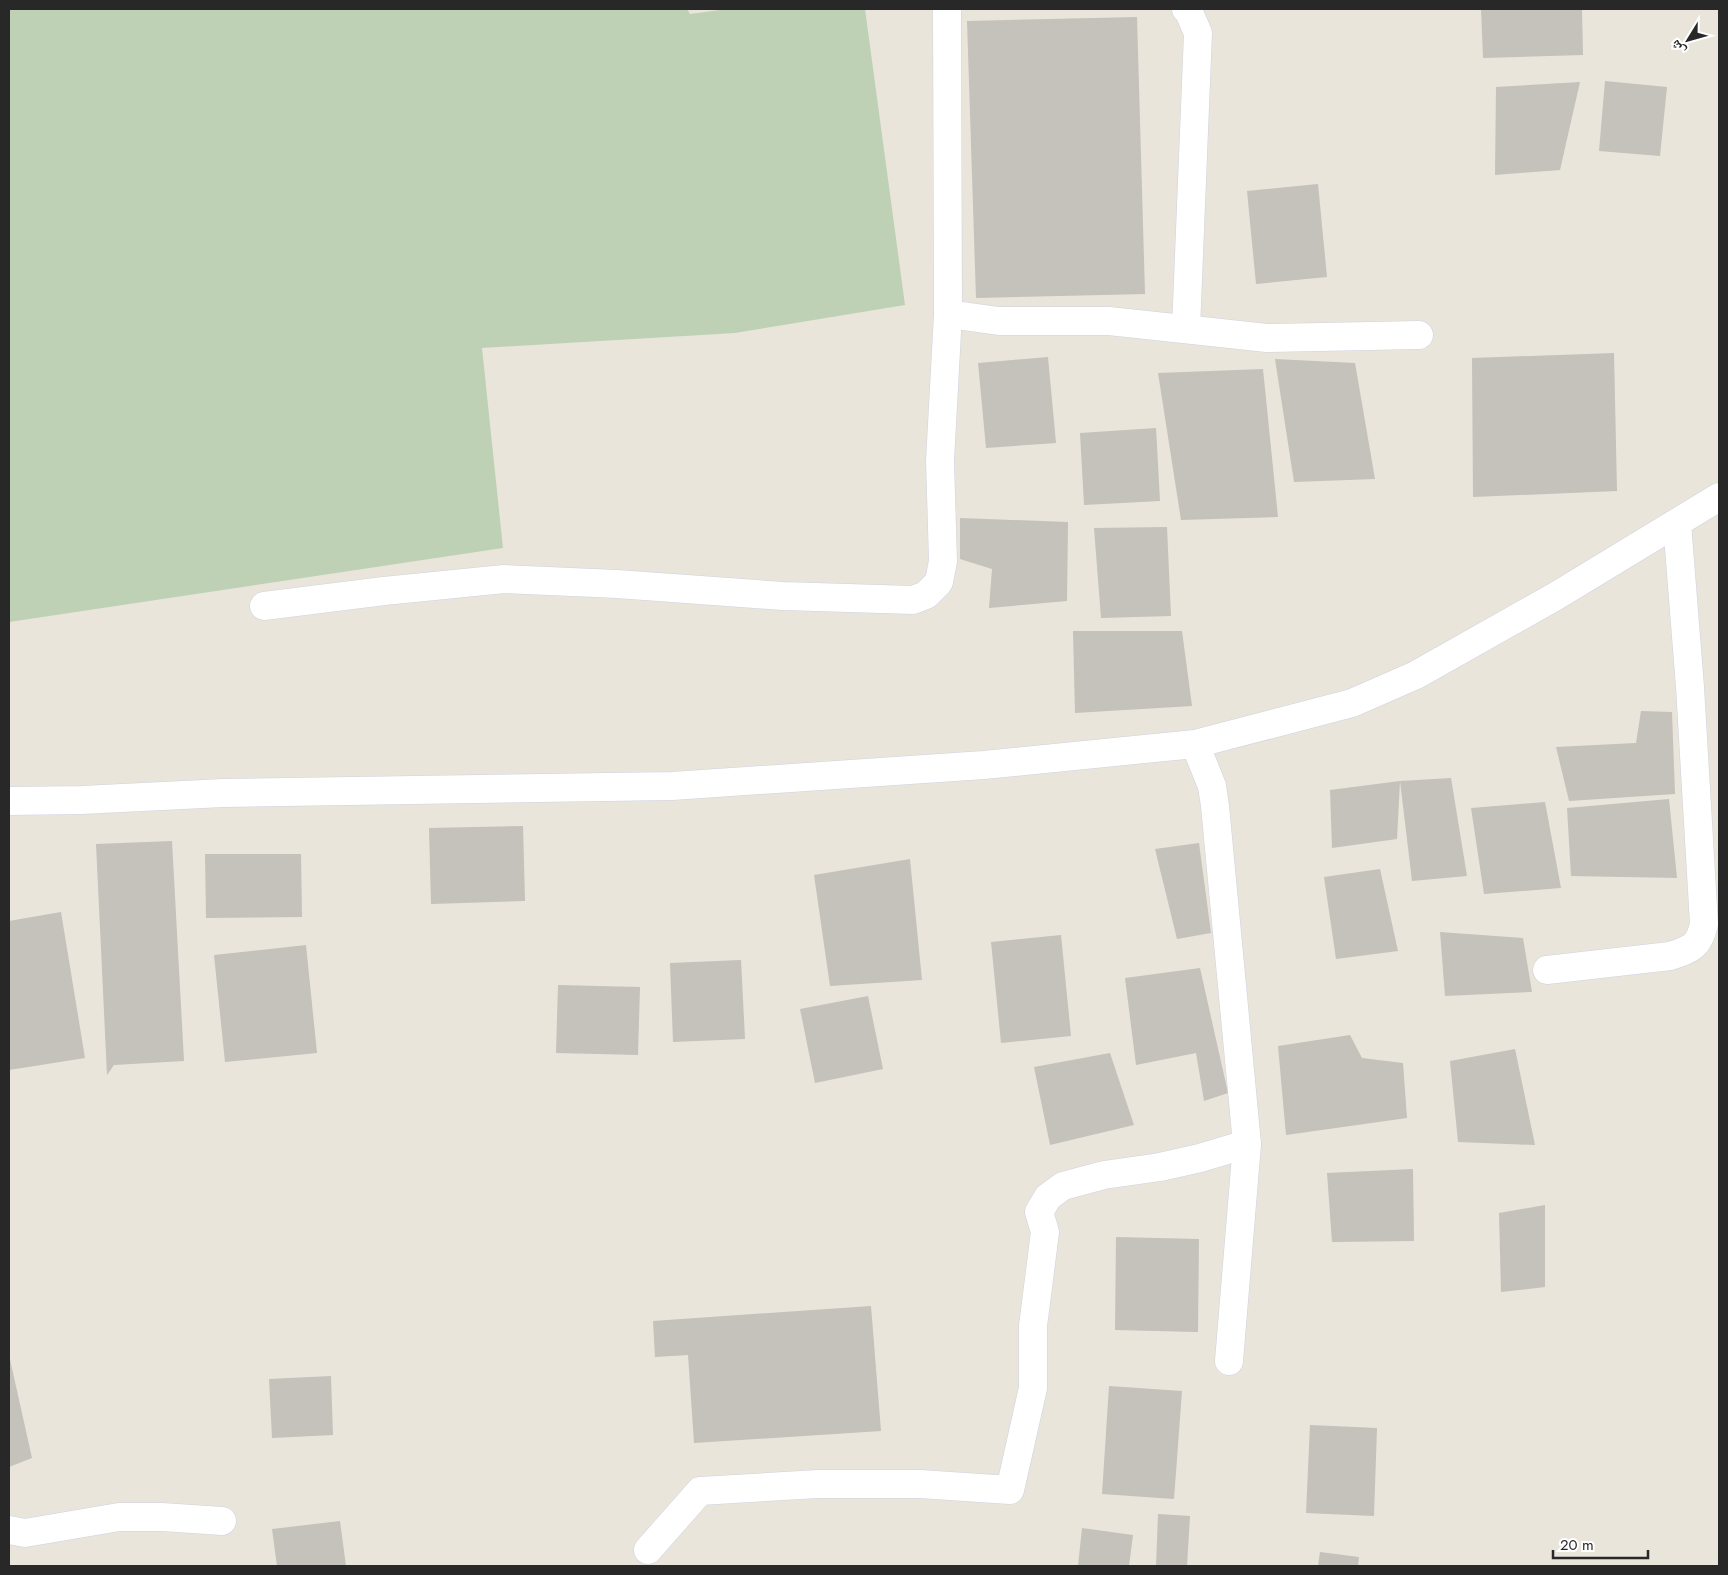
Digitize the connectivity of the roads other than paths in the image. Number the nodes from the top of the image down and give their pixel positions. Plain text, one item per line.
1 (947, 9) edge
2 (1186, 9) edge
3 (948, 314) junction
4 (1186, 329) junction
5 (1419, 334) dead end
6 (1719, 497) edge
7 (1677, 523) junction
8 (264, 606) dead end
9 (1195, 744) junction
10 (9, 801) edge
11 (1547, 970) dead end
12 (1247, 1144) junction
13 (1229, 1361) dead end
14 (222, 1522) dead end
15 (9, 1530) edge
16 (648, 1550) dead end

1 - 3 street
2 - 4 street
3 - 4 street
3 - 8 street
4 - 5 street
6 - 7 street
7 - 9 street
7 - 11 street
9 - 10 street
9 - 12 street
12 - 13 street
12 - 16 street
14 - 15 street

